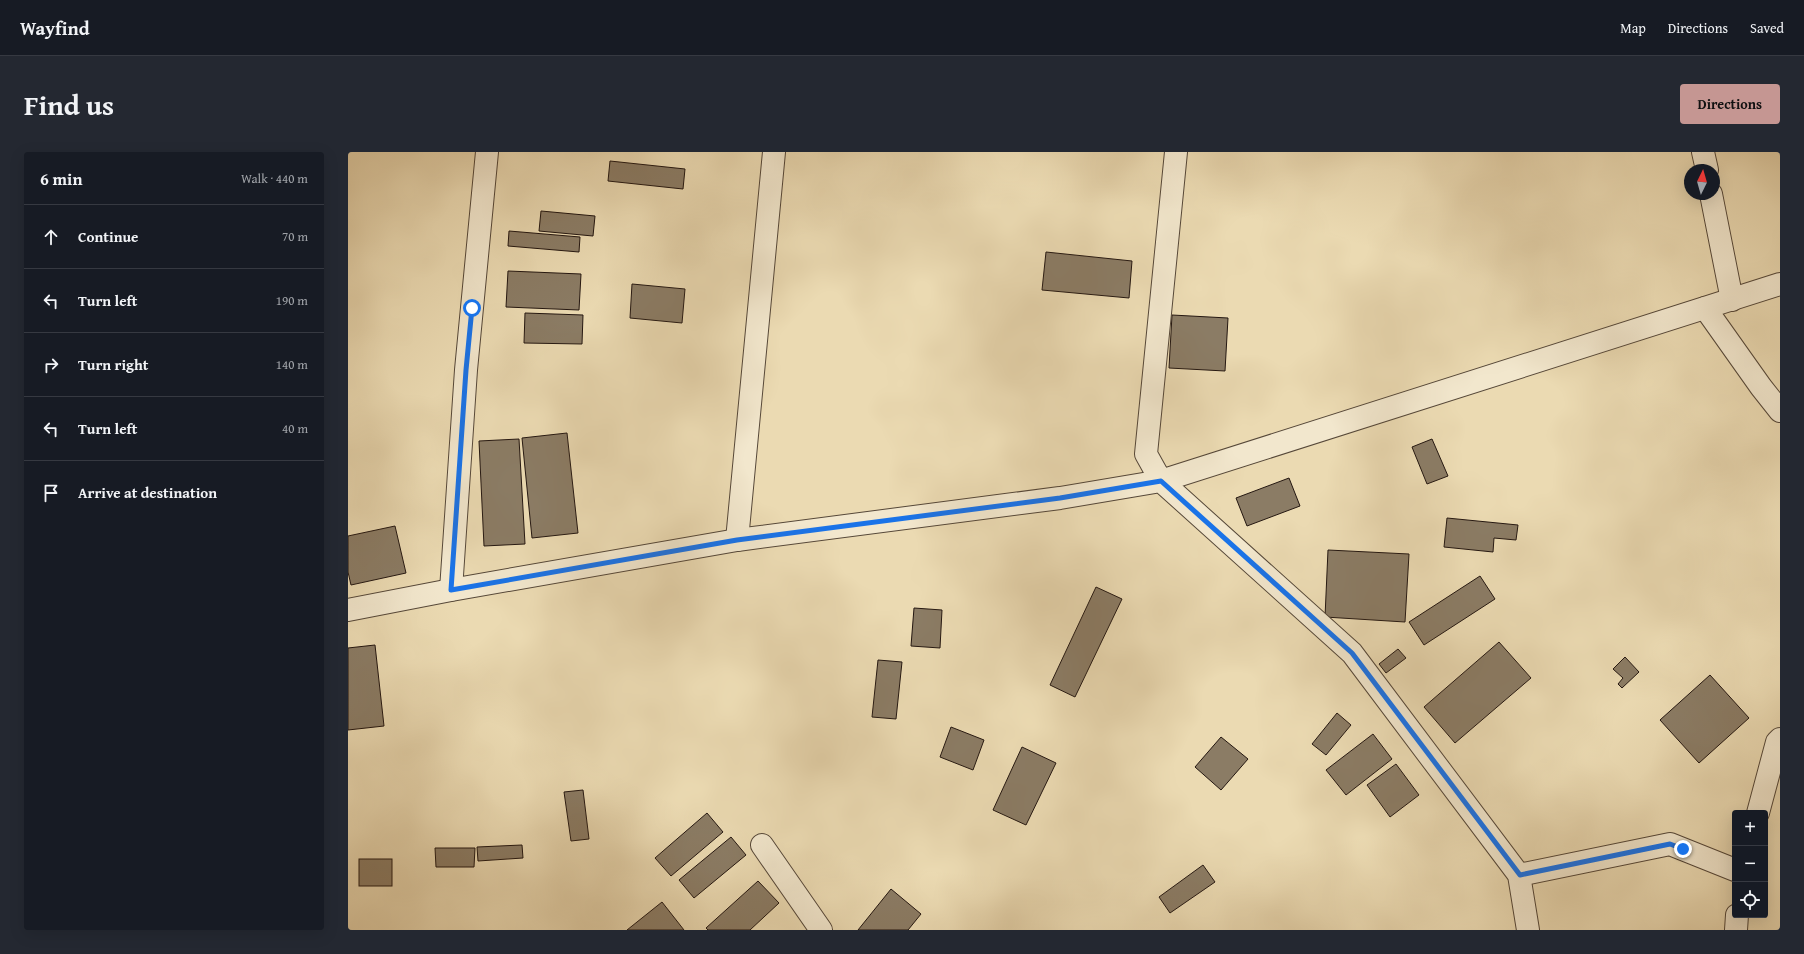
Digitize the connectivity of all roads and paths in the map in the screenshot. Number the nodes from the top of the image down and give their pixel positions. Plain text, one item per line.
1 (487, 152) edge
2 (774, 152) edge
3 (1176, 152) edge
4 (1703, 152) edge
5 (1706, 164) edge
6 (1712, 200) edge
7 (1780, 284) edge
8 (1732, 300) junction
9 (1705, 308) junction
10 (1780, 411) edge
11 (1161, 481) junction
12 (737, 540) junction
13 (451, 590) junction
14 (348, 610) edge
15 (1780, 739) edge
16 (1759, 810) edge
17 (762, 845) dead end
18 (1732, 869) edge
19 (1520, 875) junction
20 (1737, 918) edge
21 (821, 930) edge
22 (1528, 930) edge
23 (1736, 930) edge

1 - 13 street
2 - 12 street
3 - 11 street
4 - 5 street
6 - 8 street
7 - 8 street
8 - 9 street
9 - 10 street
9 - 11 street
11 - 12 street
11 - 19 street
12 - 13 street
13 - 14 street
15 - 16 street
17 - 21 street
18 - 19 street
19 - 22 street
20 - 23 street

